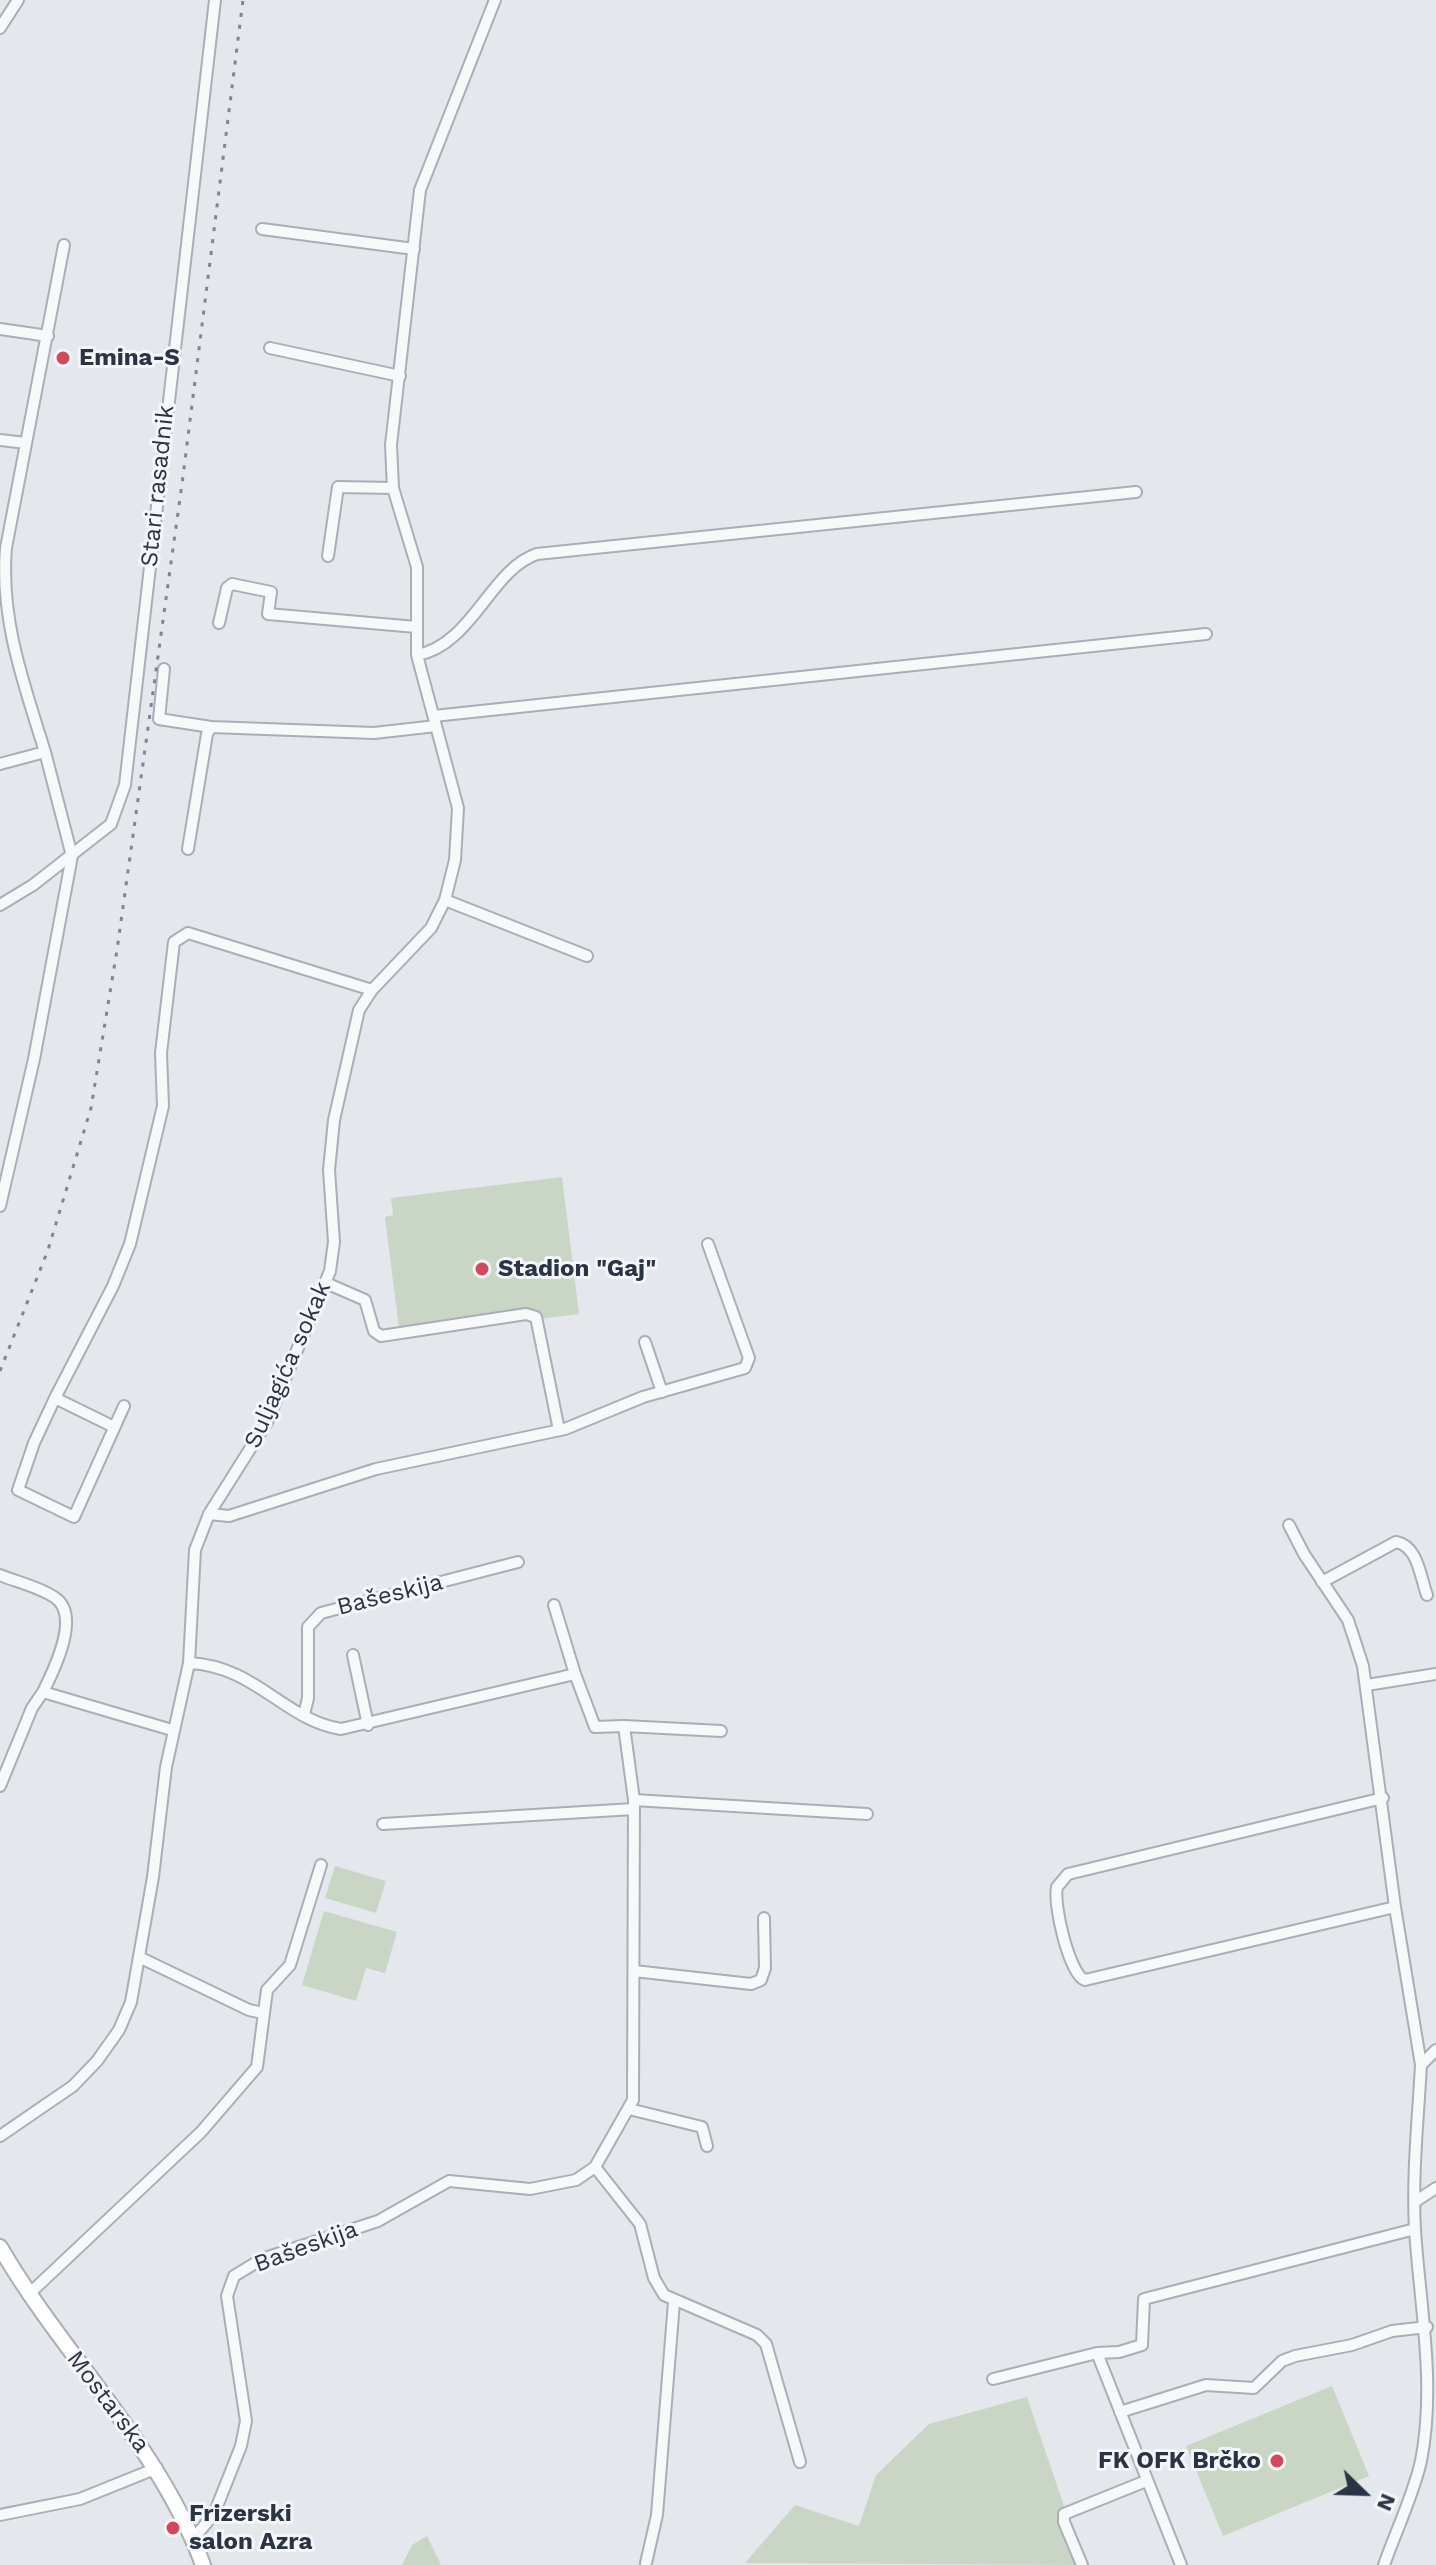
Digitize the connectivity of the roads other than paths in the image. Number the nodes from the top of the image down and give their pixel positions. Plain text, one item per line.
1 (18, 0) edge
2 (215, 0) edge
3 (495, 0) edge
4 (0, 28) edge
5 (262, 229) dead end
6 (64, 245) dead end
7 (414, 249) junction
8 (0, 329) edge
9 (48, 336) junction
10 (270, 348) dead end
11 (400, 376) junction
12 (0, 440) edge
13 (26, 443) junction
14 (393, 488) junction
15 (1136, 492) dead end
16 (328, 556) dead end
17 (219, 623) dead end
18 (416, 627) junction
19 (1206, 634) dead end
20 (417, 655) junction
21 (164, 669) dead end
22 (435, 721) junction
23 (211, 727) junction
24 (45, 752) junction
25 (0, 764) edge
26 (188, 849) dead end
27 (72, 856) junction
28 (445, 900) junction
29 (0, 905) edge
30 (587, 956) dead end
31 (372, 990) junction
32 (0, 1206) edge
33 (708, 1244) dead end
34 (326, 1283) junction
35 (645, 1342) dead end
36 (662, 1392) junction
37 (55, 1398) junction
38 (124, 1406) dead end
39 (114, 1427) junction
40 (559, 1430) junction
41 (209, 1514) junction
42 (1289, 1525) dead end
43 (518, 1562) dead end
44 (0, 1575) edge
45 (1322, 1582) junction
46 (1427, 1595) dead end
47 (554, 1605) dead end
48 (353, 1655) dead end
49 (189, 1663) junction
50 (575, 1674) junction
51 (1436, 1674) edge
52 (1367, 1685) junction
53 (43, 1692) junction
54 (304, 1715) junction
55 (368, 1725) junction
56 (624, 1726) junction
57 (172, 1730) junction
58 (721, 1731) dead end
59 (0, 1786) edge
60 (1383, 1798) junction
61 (634, 1805) junction
62 (867, 1814) dead end
63 (383, 1824) dead end
64 (321, 1865) dead end
65 (1395, 1907) junction
66 (764, 1918) dead end
67 (141, 1958) junction
68 (634, 1971) junction
69 (263, 2013) junction
70 (1436, 2050) edge
71 (1421, 2065) junction
72 (629, 2109) junction
73 (0, 2136) edge
74 (707, 2146) dead end
75 (595, 2167) junction
76 (1436, 2188) edge
77 (1416, 2201) junction
78 (1415, 2229) junction
79 (0, 2247) edge
80 (28, 2295) junction
81 (674, 2302) junction
82 (1427, 2327) junction
83 (1097, 2353) junction
84 (993, 2379) dead end
85 (1120, 2412) junction
86 (800, 2462) dead end
87 (157, 2468) junction
88 (1146, 2481) junction
89 (0, 2515) edge
90 (193, 2539) junction
91 (646, 2563) edge
92 (203, 2565) edge
93 (1082, 2565) edge
94 (1181, 2565) edge
95 (1384, 2565) edge

1 - 4 street
2 - 27 street, Stari rasadnik
3 - 7 street, Suljagića sokak
5 - 7 street
6 - 9 street
7 - 11 street, Suljagića sokak
8 - 9 street
9 - 13 street
10 - 11 street
11 - 14 street, Suljagića sokak
12 - 13 street
13 - 24 street
14 - 16 street
14 - 18 street, Suljagića sokak
15 - 20 street
17 - 18 street
18 - 20 street, Suljagića sokak
19 - 22 street
20 - 22 street, Suljagića sokak
21 - 23 street
22 - 23 street
22 - 28 street, Suljagića sokak
23 - 26 street
24 - 25 street
24 - 27 street
27 - 29 street, Stari rasadnik
27 - 32 street
28 - 30 street
28 - 31 street, Suljagića sokak
31 - 34 street, Suljagića sokak
31 - 37 street
33 - 36 street
34 - 40 street
34 - 41 street, Suljagića sokak
35 - 36 street
36 - 40 street
37 - 39 street
37 - 39 street
38 - 39 street
40 - 41 street
41 - 49 street, Suljagića sokak
42 - 45 street
43 - 54 street, Bašeskija
44 - 53 street
45 - 46 street
45 - 52 street
47 - 50 street
48 - 55 street
49 - 54 street
49 - 57 street, Suljagića sokak
50 - 55 street
50 - 56 street
51 - 52 street
52 - 60 street
53 - 57 street
53 - 59 street
54 - 55 street
56 - 58 street
56 - 61 street
57 - 67 street, Suljagića sokak
60 - 65 street
60 - 65 street
61 - 62 street
61 - 63 street
61 - 68 street
64 - 69 street
65 - 71 street
66 - 68 street
67 - 69 street
67 - 73 street, Suljagića sokak
68 - 72 street
69 - 80 street
70 - 71 street
71 - 77 street
72 - 74 street
72 - 75 street
75 - 81 street
75 - 90 street, Bašeskija
76 - 77 street
77 - 78 street
78 - 82 street
78 - 83 street
79 - 80 main road, Mostarska
80 - 87 main road, Mostarska
81 - 86 street
81 - 91 street
82 - 85 street
82 - 95 street
83 - 84 street
83 - 85 street
85 - 88 street
87 - 89 street
87 - 90 main road, Mostarska
88 - 93 street
88 - 94 street
90 - 92 main road, Mostarska

